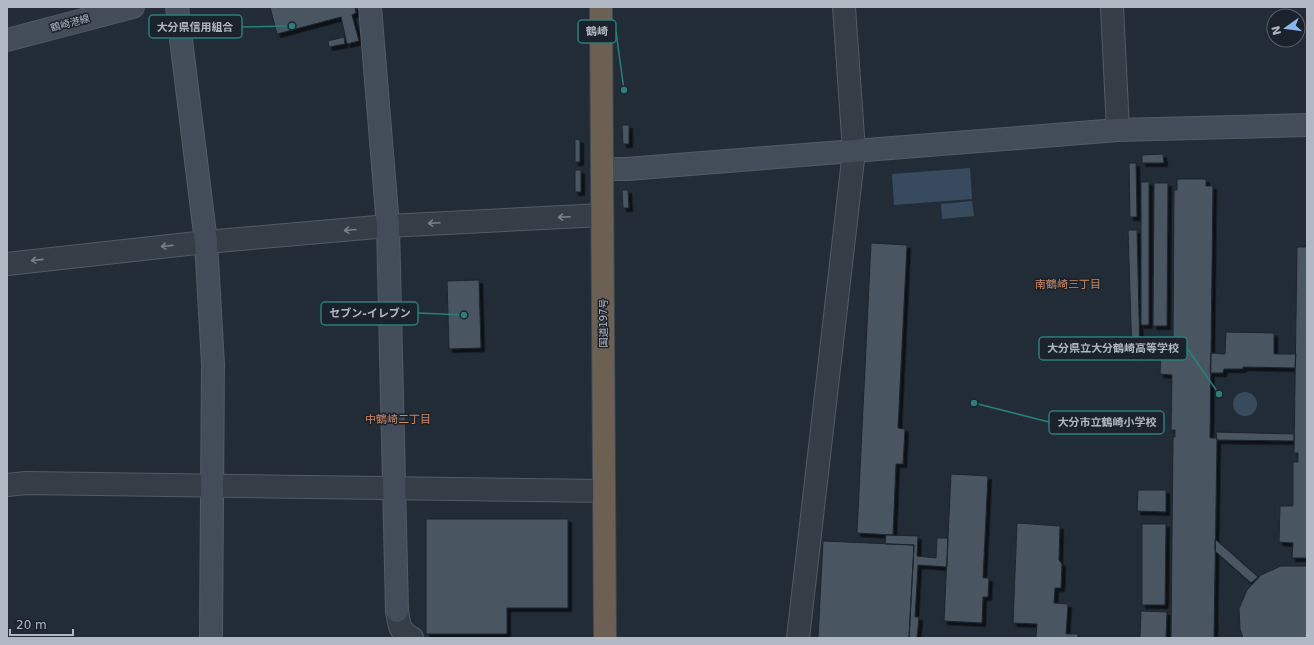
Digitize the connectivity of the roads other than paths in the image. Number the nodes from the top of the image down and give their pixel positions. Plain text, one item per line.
1 (133, 7) edge
2 (177, 7) edge
3 (370, 7) edge
4 (601, 7) edge
5 (844, 7) edge
6 (1112, 7) edge
7 (7, 40) edge
8 (1307, 125) edge
9 (1118, 130) junction
10 (854, 151) junction
11 (603, 169) junction
12 (602, 215) junction
13 (388, 226) junction
14 (206, 242) junction
15 (7, 264) edge
16 (7, 485) edge
17 (212, 486) junction
18 (394, 488) junction
19 (603, 491) junction
20 (397, 611) junction
21 (211, 638) edge
22 (387, 638) edge
23 (412, 638) edge
24 (605, 638) edge
25 (798, 638) edge

1 - 7 street, 鶴崎港線
2 - 14 street
3 - 13 street
4 - 11 highway, 国道197号
5 - 10 street
6 - 9 street
8 - 9 street
9 - 10 street
10 - 11 street
10 - 25 street
11 - 12 highway, 国道197号
12 -> 13 street
12 - 19 highway, 国道197号
13 -> 14 street
13 - 18 street
14 -> 15 street
14 - 17 street
16 - 17 street
17 - 18 street
17 - 21 street
18 - 19 street
18 - 20 street
19 - 24 highway, 国道197号
20 - 22 street
20 - 23 street

